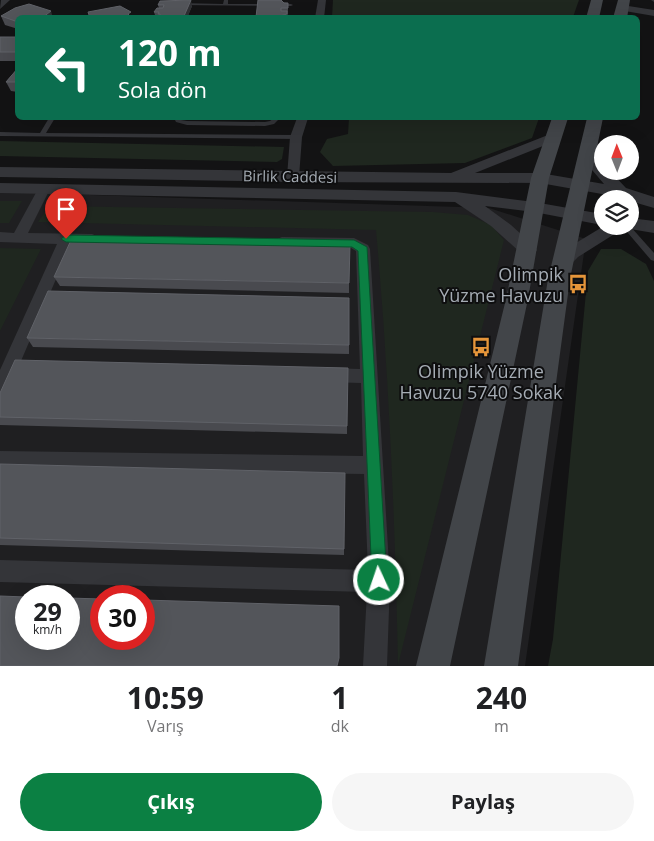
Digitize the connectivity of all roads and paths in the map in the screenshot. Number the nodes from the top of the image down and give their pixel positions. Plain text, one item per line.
1 (6, 0) edge
2 (322, 0) edge
3 (597, 0) edge
4 (226, 2) edge
5 (173, 4) edge
6 (291, 5) dead end
7 (0, 6) edge
8 (622, 8) edge
9 (654, 13) edge
10 (320, 15) edge
11 (593, 15) edge
12 (51, 120) edge
13 (178, 120) edge
14 (275, 120) edge
15 (301, 120) edge
16 (559, 120) edge
17 (594, 120) edge
18 (0, 134) edge
19 (42, 134) junction
20 (296, 137) junction
21 (553, 137) junction
22 (587, 148) junction
23 (0, 172) edge
24 (293, 177) junction
25 (447, 178) junction
26 (540, 178) junction
27 (580, 185) junction
28 (0, 188) edge
29 (44, 190) junction
30 (600, 190) edge
31 (616, 190) edge
32 (456, 197) junction
33 (639, 201) edge
34 (654, 205) edge
35 (534, 207) junction
36 (574, 215) junction
37 (594, 219) edge
38 (639, 225) edge
39 (654, 227) edge
40 (603, 235) edge
41 (634, 235) edge
42 (0, 237) edge
43 (19, 237) junction
44 (66, 239) junction
45 (106, 239) edge
46 (265, 242) edge
47 (528, 250) junction
48 (654, 258) edge
49 (562, 262) junction
50 (40, 298) junction
51 (60, 298) edge
52 (10, 366) junction
53 (30, 367) edge
54 (309, 374) edge
55 (369, 376) junction
56 (0, 389) edge
57 (0, 460) edge
58 (373, 465) junction
59 (0, 571) edge
60 (379, 580) junction
61 (375, 666) edge
62 (433, 666) edge
63 (501, 666) edge

1 - 7 street
2 - 10 street
3 - 11 main road
4 - 5 lane
4 - 6 lane
8 - 9 street
12 - 19 lane
13 - 14 lane
15 - 20 street
16 - 21 main road
17 - 22 main road
18 - 19 lane
19 - 20 lane
20 - 24 street
21 - 25 street
21 - 26 main road
22 - 27 main road
22 - 31 street
23 - 24 street, Birlik Caddesi
24 - 25 street, Birlik Caddesi
25 - 26 street, Birlik Caddesi
26 - 27 street, Birlik Caddesi
26 - 35 main road
27 - 30 street, Birlik Caddesi
27 - 36 main road
28 - 29 street, Birlik Caddesi
29 - 32 street, Birlik Caddesi
29 - 43 street
32 - 35 street, Birlik Caddesi
32 - 47 street
33 - 34 street
35 - 36 street, Birlik Caddesi
35 - 47 main road
36 - 37 street, Birlik Caddesi
36 - 49 main road
38 - 39 street
40 - 49 street
41 - 48 lane
42 - 43 street
43 - 44 street
44 - 45 street
44 - 50 street
46 - 55 street
47 - 62 main road
49 - 63 main road
50 - 51 street
50 - 52 street
52 - 53 street
52 - 56 street
54 - 55 street
55 - 58 street
57 - 58 street
58 - 60 street
59 - 60 street
60 - 61 street

